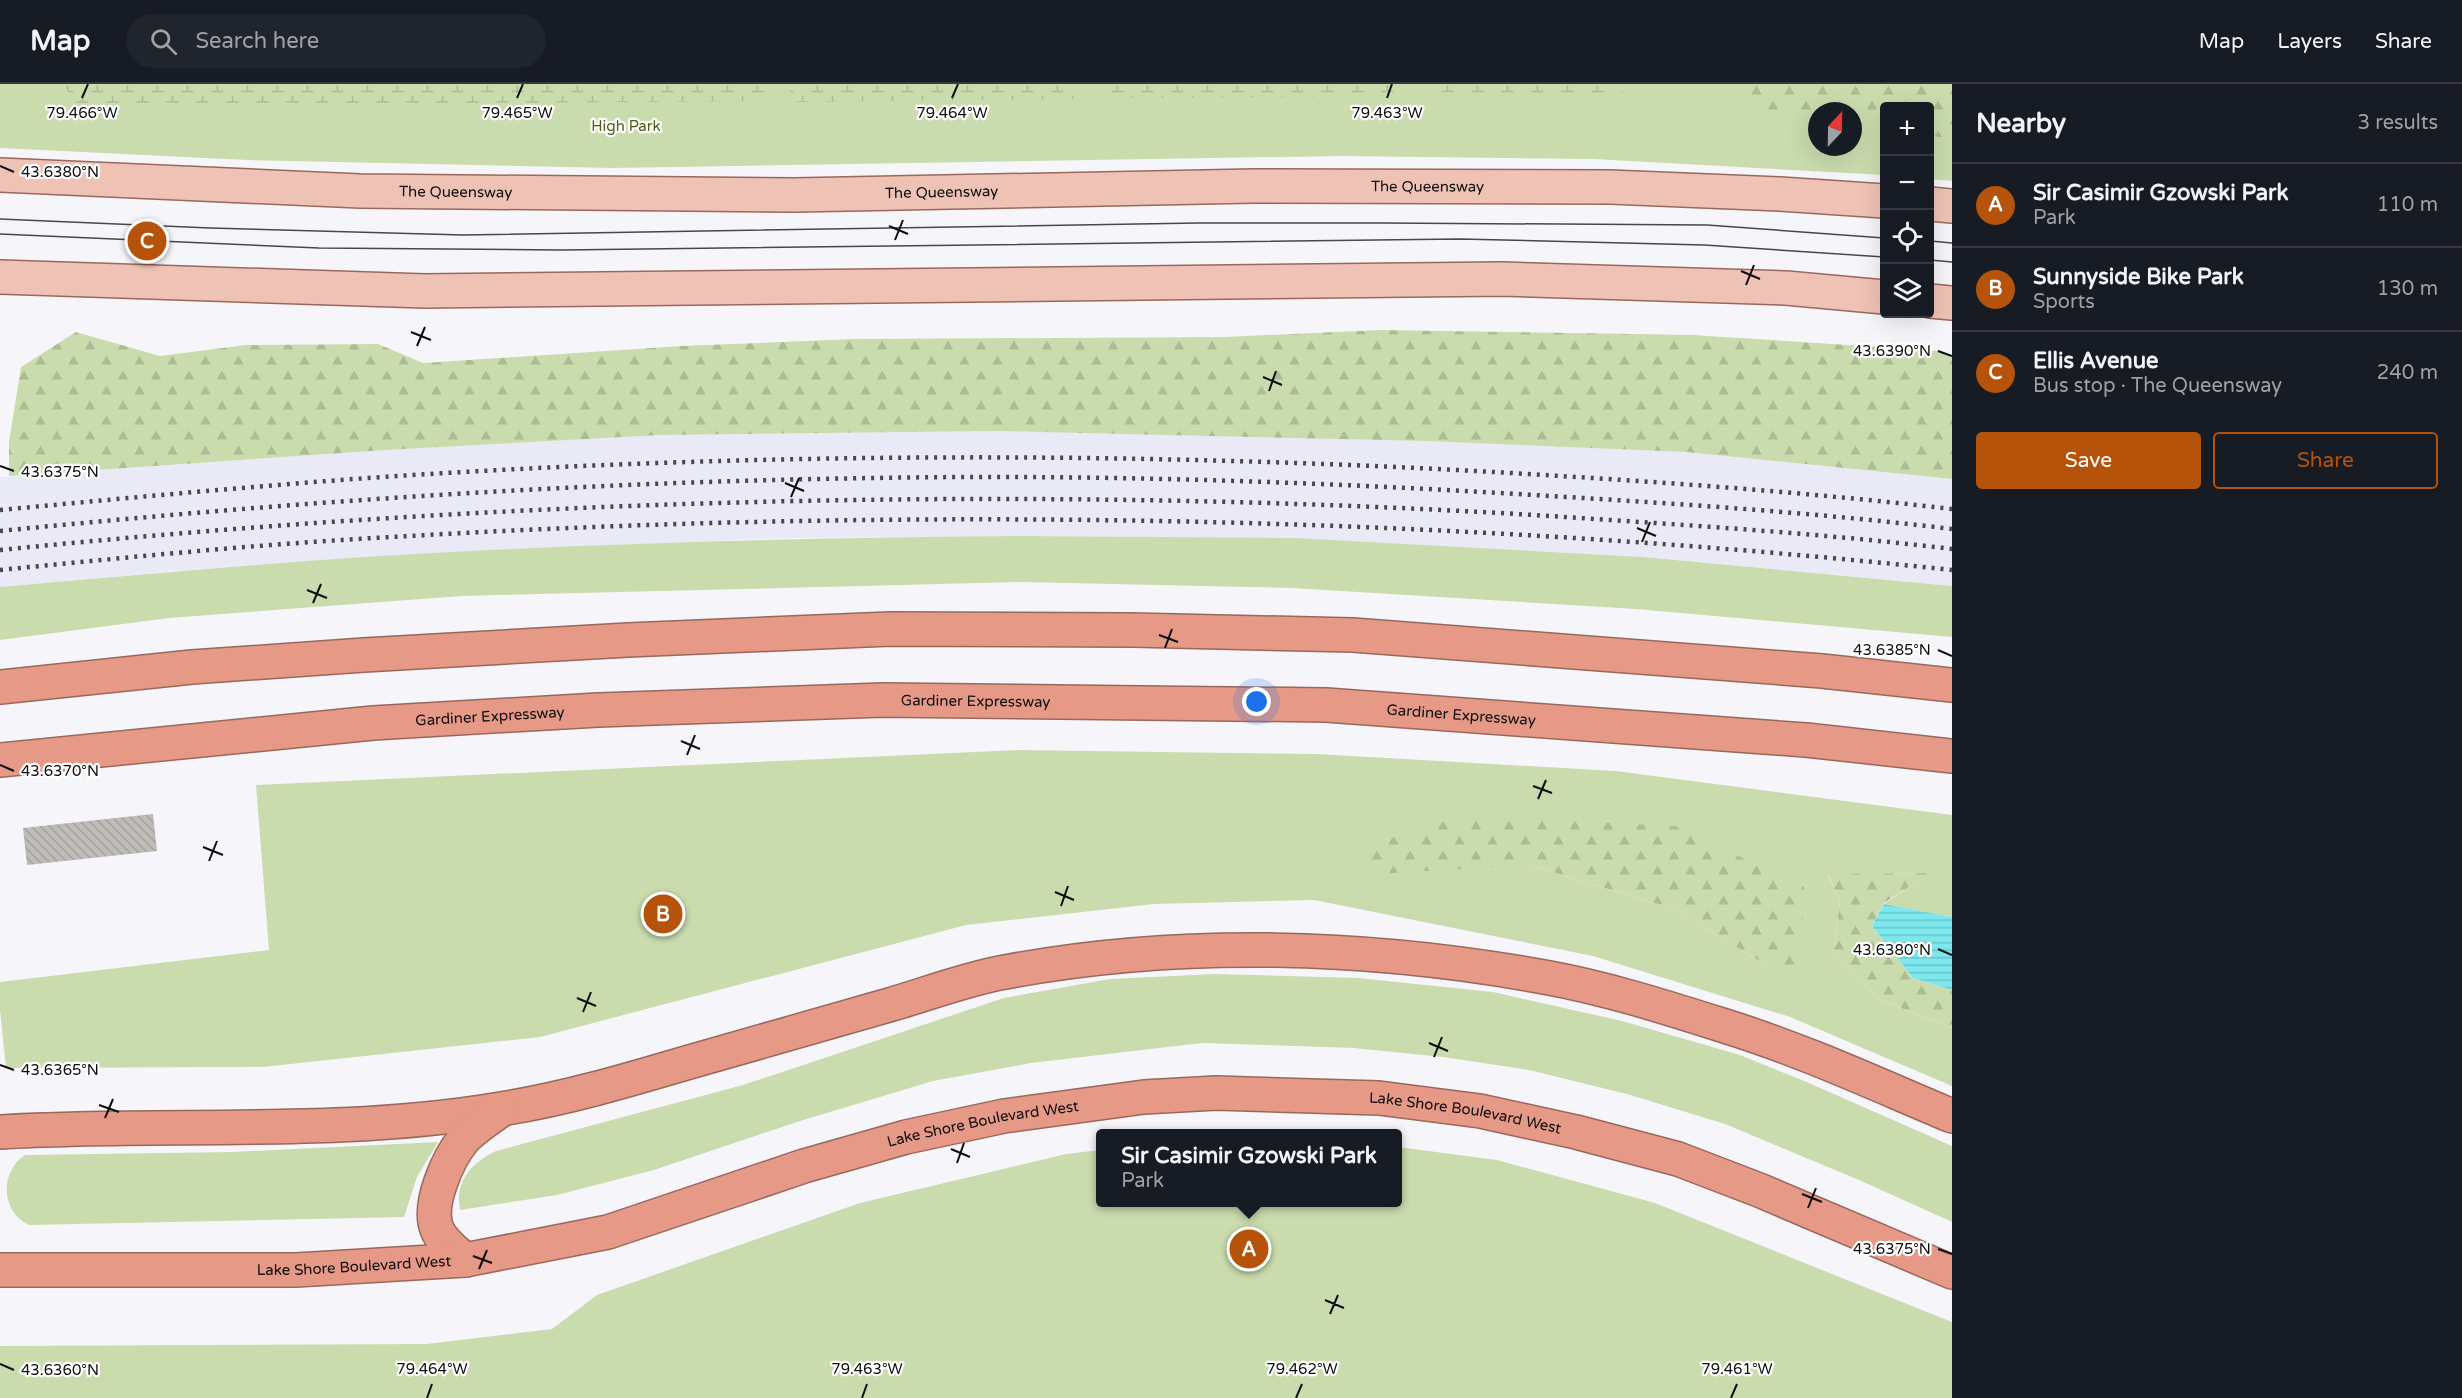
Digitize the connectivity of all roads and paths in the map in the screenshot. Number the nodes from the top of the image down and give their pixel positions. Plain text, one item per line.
1 (0, 175) edge
2 (1880, 201) edge
3 (1934, 204) edge
4 (1952, 206) edge
5 (0, 277) edge
6 (1880, 297) edge
7 (1934, 301) edge
8 (1952, 303) edge
9 (1952, 685) edge
10 (0, 687) edge
11 (1952, 756) edge
12 (0, 760) edge
13 (502, 1109) junction
14 (1952, 1116) edge
15 (0, 1132) edge
16 (465, 1260) junction
17 (0, 1270) edge
18 (1952, 1272) edge

1 - 2 main road, The Queensway
3 - 4 main road
5 - 6 main road
7 - 8 main road
9 - 10 highway
11 - 12 highway, Gardiner Expressway
13 - 14 highway
13 - 15 highway
13 - 16 highway
16 - 17 highway, Lake Shore Boulevard West
16 - 18 highway, Lake Shore Boulevard West

